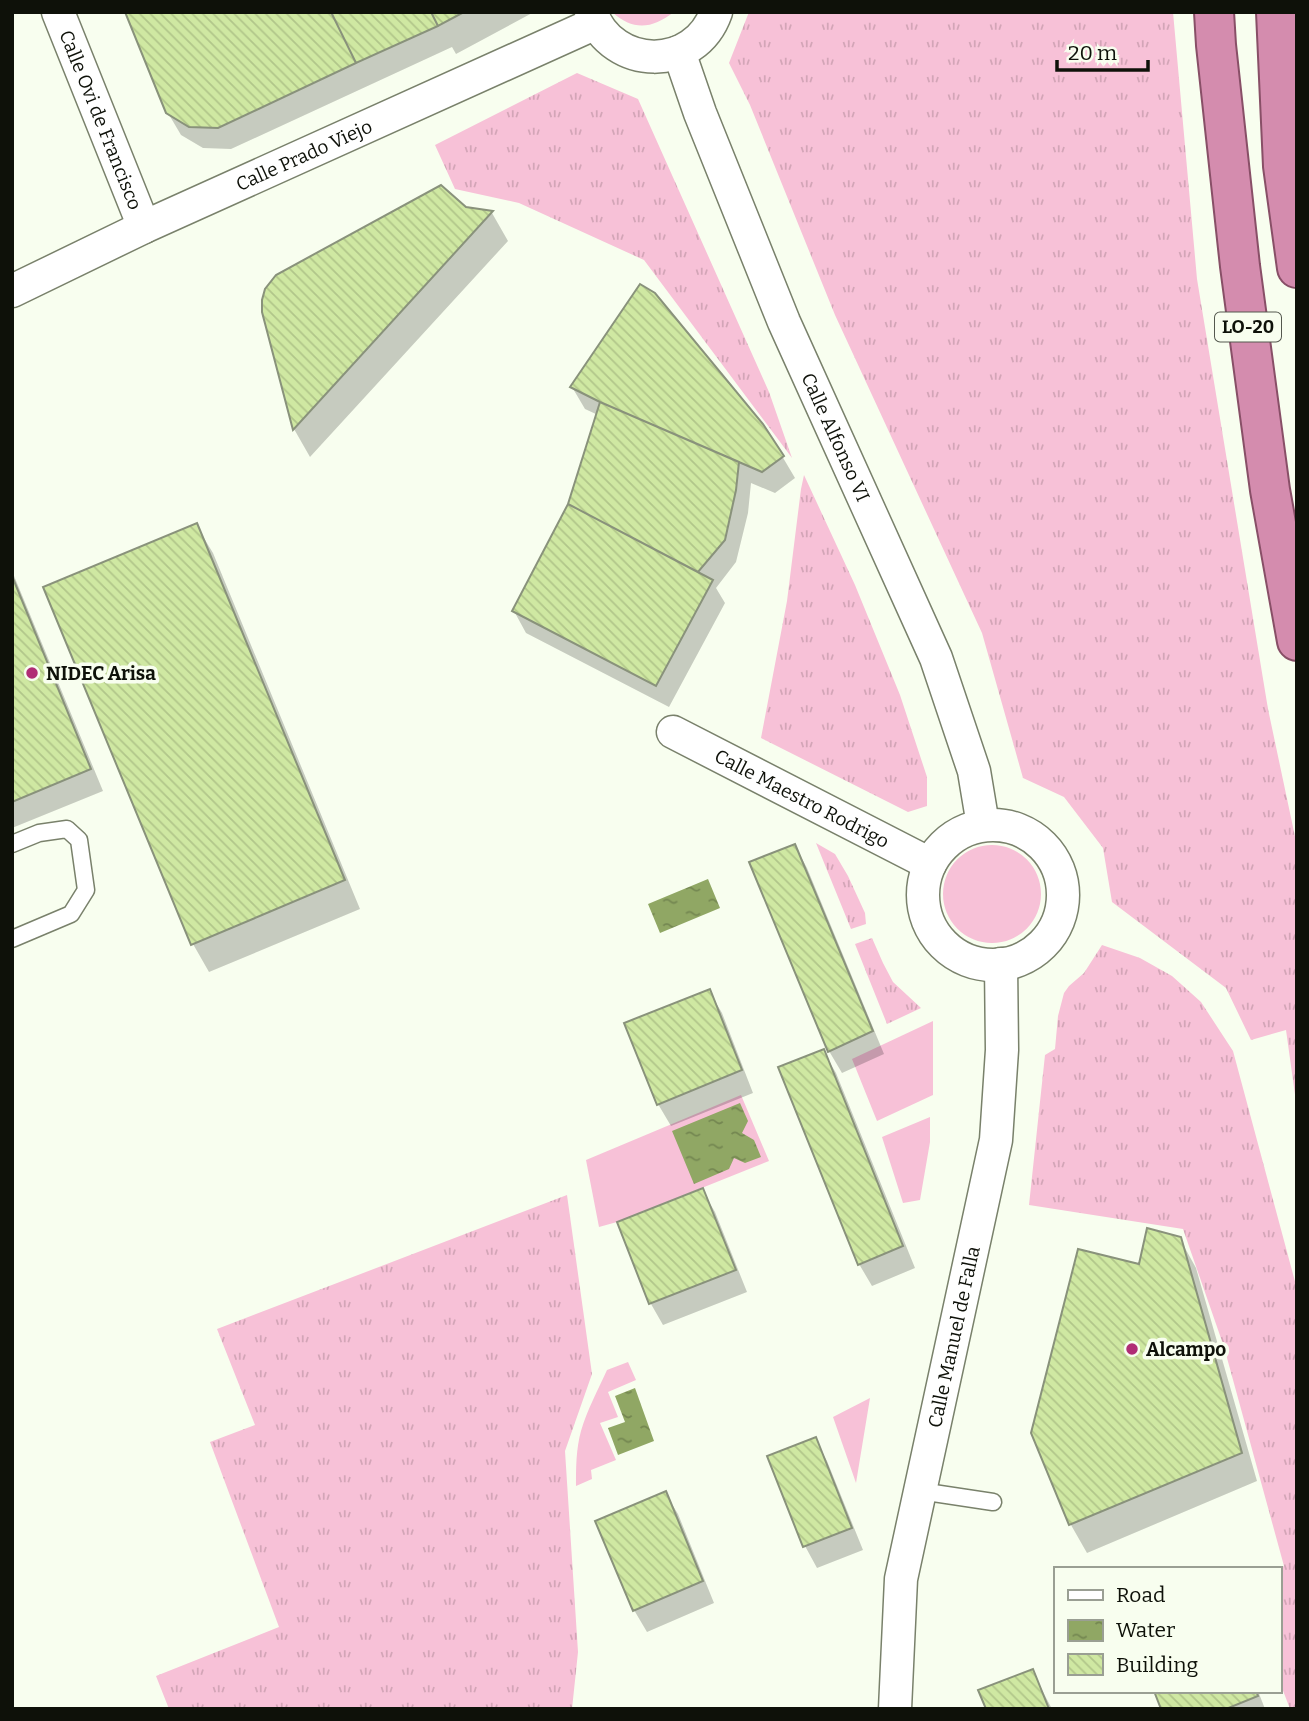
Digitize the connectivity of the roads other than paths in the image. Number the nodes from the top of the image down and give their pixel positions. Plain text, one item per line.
1 (58, 12) edge
2 (716, 12) edge
3 (1190, 12) edge
4 (1214, 12) edge
5 (1276, 12) edge
6 (593, 18) edge
7 (679, 52) junction
8 (144, 227) junction
9 (1240, 266) junction
10 (1297, 268) edge
11 (12, 291) edge
12 (1297, 640) edge
13 (673, 732) dead end
14 (983, 825) junction
15 (12, 844) edge
16 (930, 864) junction
17 (12, 939) edge
18 (1001, 964) junction
19 (920, 1491) junction
20 (993, 1502) dead end
21 (895, 1709) edge

1 - 8 street, Calle Ovi de Francisco
2 - 7 street
3 - 9 highway
4 - 9 highway, LO-20
5 - 10 highway
6 - 7 street
6 - 8 street, Calle Prado Viejo
7 - 14 street, Calle Alfonso VI
8 - 11 street, Calle Prado Viejo
9 - 12 highway, LO-20
13 - 16 street, Calle Maestro Rodrigo
14 - 16 street
14 - 18 street
15 - 17 lane
16 - 18 street
18 - 19 street, Calle Manuel de Falla
19 - 20 lane
19 - 21 street, Calle Manuel de Falla

